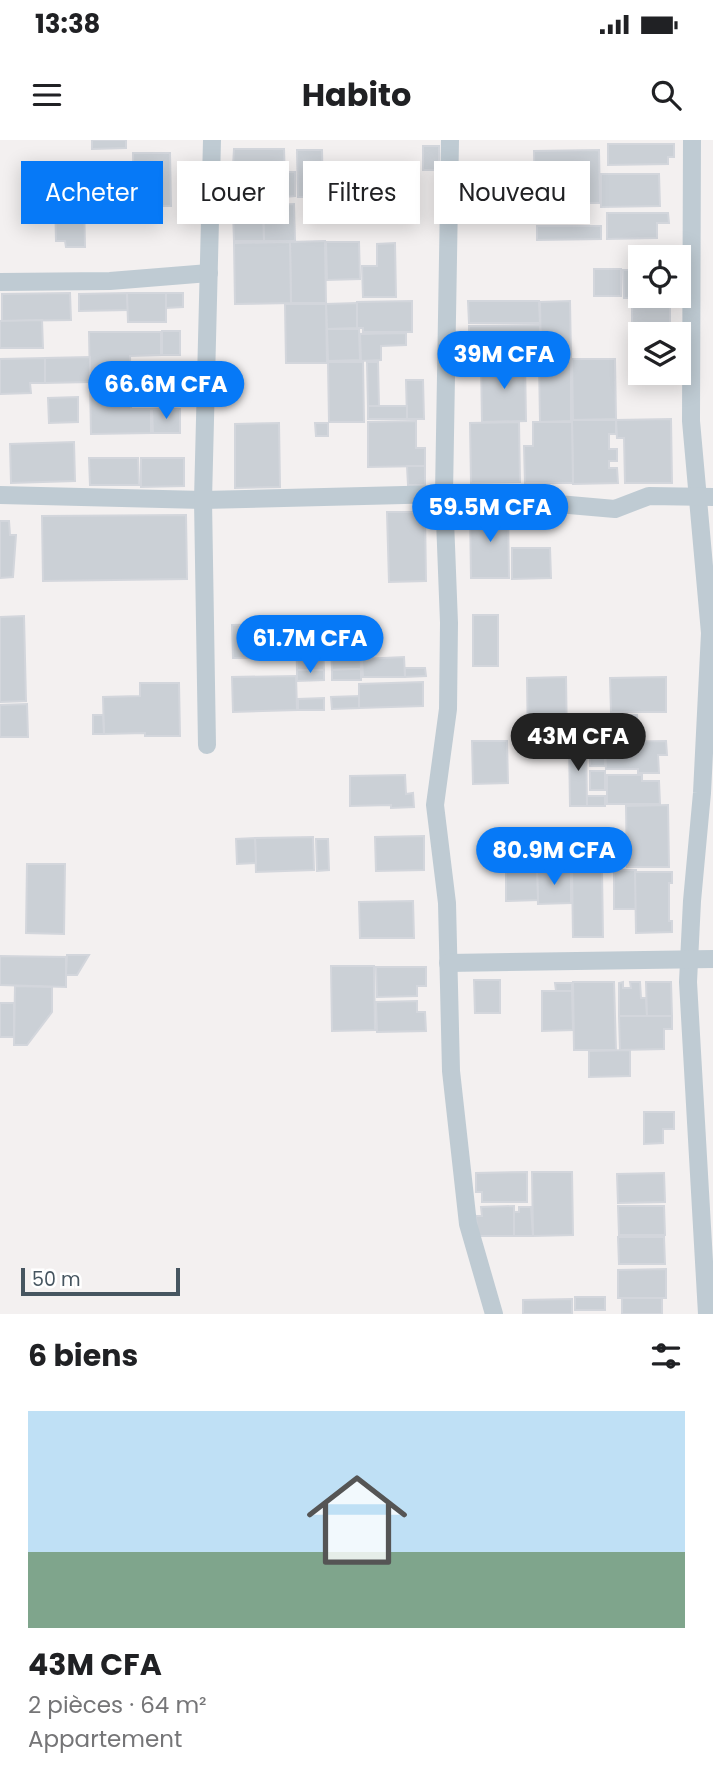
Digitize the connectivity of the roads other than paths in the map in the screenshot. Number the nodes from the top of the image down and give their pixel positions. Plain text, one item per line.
1 (212, 140) edge
2 (450, 140) edge
3 (692, 140) edge
4 (209, 273) junction
5 (0, 282) edge
6 (444, 494) junction
7 (0, 495) edge
8 (705, 496) edge
9 (203, 500) junction
10 (207, 745) dead end
11 (689, 959) junction
12 (713, 959) edge
13 (449, 963) junction
14 (494, 1314) edge
15 (707, 1314) edge

1 - 4 street
2 - 6 street
3 - 8 street
4 - 5 street
4 - 9 street
6 - 8 street
6 - 9 street
6 - 13 street
7 - 9 street
8 - 11 street
9 - 10 street
11 - 12 street
11 - 13 street
11 - 15 street
13 - 14 street

